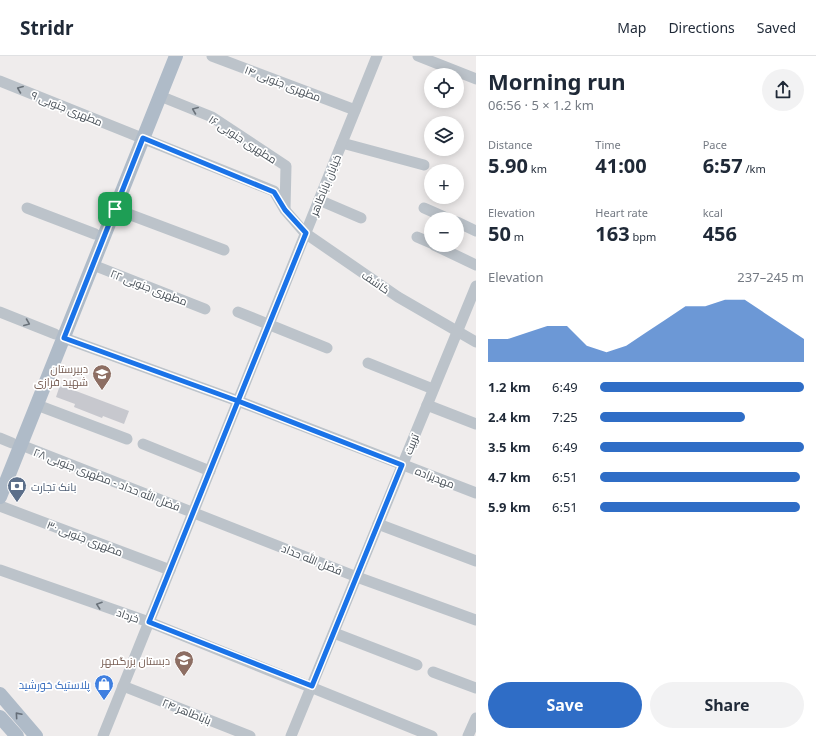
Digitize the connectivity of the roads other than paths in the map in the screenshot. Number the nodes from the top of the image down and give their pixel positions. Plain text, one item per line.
1 (166, 56) edge
2 (176, 56) edge
3 (212, 56) edge
4 (377, 56) edge
5 (418, 56) edge
6 (476, 79) edge
7 (0, 81) edge
8 (160, 96) junction
9 (355, 110) junction
10 (139, 137) junction
11 (342, 144) junction
12 (424, 165) dead end
13 (319, 200) junction
14 (27, 208) dead end
15 (424, 208) dead end
16 (115, 209) junction
17 (285, 210) junction
18 (433, 212) edge
19 (361, 218) dead end
20 (464, 225) edge
21 (476, 231) edge
22 (306, 233) junction
23 (95, 234) junction
24 (418, 237) dead end
25 (424, 240) edge
26 (224, 250) dead end
27 (449, 252) edge
28 (92, 265) junction
29 (476, 265) edge
30 (476, 286) edge
31 (205, 309) dead end
32 (0, 312) edge
33 (238, 312) dead end
34 (269, 324) junction
35 (457, 332) junction
36 (59, 336) junction
37 (476, 342) edge
38 (327, 348) dead end
39 (368, 363) dead end
40 (434, 389) junction
41 (238, 401) junction
42 (37, 405) junction
43 (427, 405) junction
44 (476, 424) edge
45 (127, 439) dead end
46 (11, 442) edge
47 (143, 444) dead end
48 (402, 465) junction
49 (0, 471) edge
50 (210, 471) junction
51 (476, 493) edge
52 (0, 497) edge
53 (0, 506) edge
54 (193, 512) junction
55 (378, 524) junction
56 (476, 561) edge
57 (0, 570) edge
58 (170, 570) junction
59 (357, 577) junction
60 (476, 620) edge
61 (149, 622) junction
62 (334, 633) junction
63 (416, 665) dead end
64 (433, 672) dead end
65 (123, 686) junction
66 (312, 686) junction
67 (476, 688) edge
68 (0, 694) edge
69 (0, 717) edge
70 (476, 718) edge
71 (17, 736) edge
72 (36, 736) edge
73 (103, 736) edge
74 (250, 736) edge
75 (291, 736) edge
76 (432, 736) edge
77 (468, 736) edge

1 - 10 main road
2 - 8 main road
3 - 9 street, مطهری جنوبی ۱۴
4 - 9 street, خیابان باباطاهر
5 - 6 street
10 -> 7 street, مطهری جنوبی ۹
8 - 10 main road
17 -> 8 street, مطهری جنوبی ۱۶
9 - 11 street, خیابان باباطاهر
10 - 16 main road
10 - 17 street, مطهری جنوبی ۹
10 - 23 main road
11 - 12 street
11 - 13 street, خیابان باباطاهر
13 - 19 street
13 - 22 street, خیابان باباطاهر
14 - 23 street
15 - 18 street
16 - 26 street
16 - 28 main road
17 - 22 street, کاشف
20 - 21 street
22 - 34 street, خیابان باباطاهر
22 - 35 street, کاشف
23 - 36 main road
24 - 25 street
27 - 29 street
28 - 31 street, مطهری جنوبی ۲۲
28 - 36 main road
30 - 35 street, تربیت
32 -> 36 street, مهدیزاده
33 - 34 street
34 - 38 street
34 - 41 street, خیابان باباطاهر
35 - 37 street, کاشف
35 - 40 street, تربیت
36 - 41 street, مهدیزاده
36 - 42 main road
36 - 46 main road
39 - 40 street
40 - 43 street, تربیت
41 - 48 street, مهدیزاده
41 - 50 street, خیابان باباطاهر
42 - 45 street
42 - 46 main road
43 - 44 street
43 - 48 street, تربیت
46 - 49 main road
46 - 52 main road
46 - 54 street, فضل الله حداد - مطهری جنوبی ۲۸
47 - 50 street
48 - 51 street, مهدیزاده
48 - 55 street, تربیت
50 - 54 street, خیابان باباطاهر
53 - 58 street, مطهری جنوبی ۳۰
54 - 58 street, خیابان باباطاهر
54 - 59 street, فضل الله حداد
55 - 56 street
55 - 59 street, تربیت
61 -> 57 street, خرداد
58 - 61 street, خیابان باباطاهر
59 - 60 street, فضل الله حداد
59 - 62 street, تربیت
61 - 65 street, خیابان باباطاهر
61 - 66 street, خرداد
62 - 63 street
62 - 66 street, تربیت
64 - 67 street
65 - 73 street, خیابان باباطاهر
65 - 74 street, باباطاهر ۲۴
66 - 75 street, تربیت
66 - 76 street, خرداد
72 -> 68 main road
69 - 71 main road
70 - 77 street

